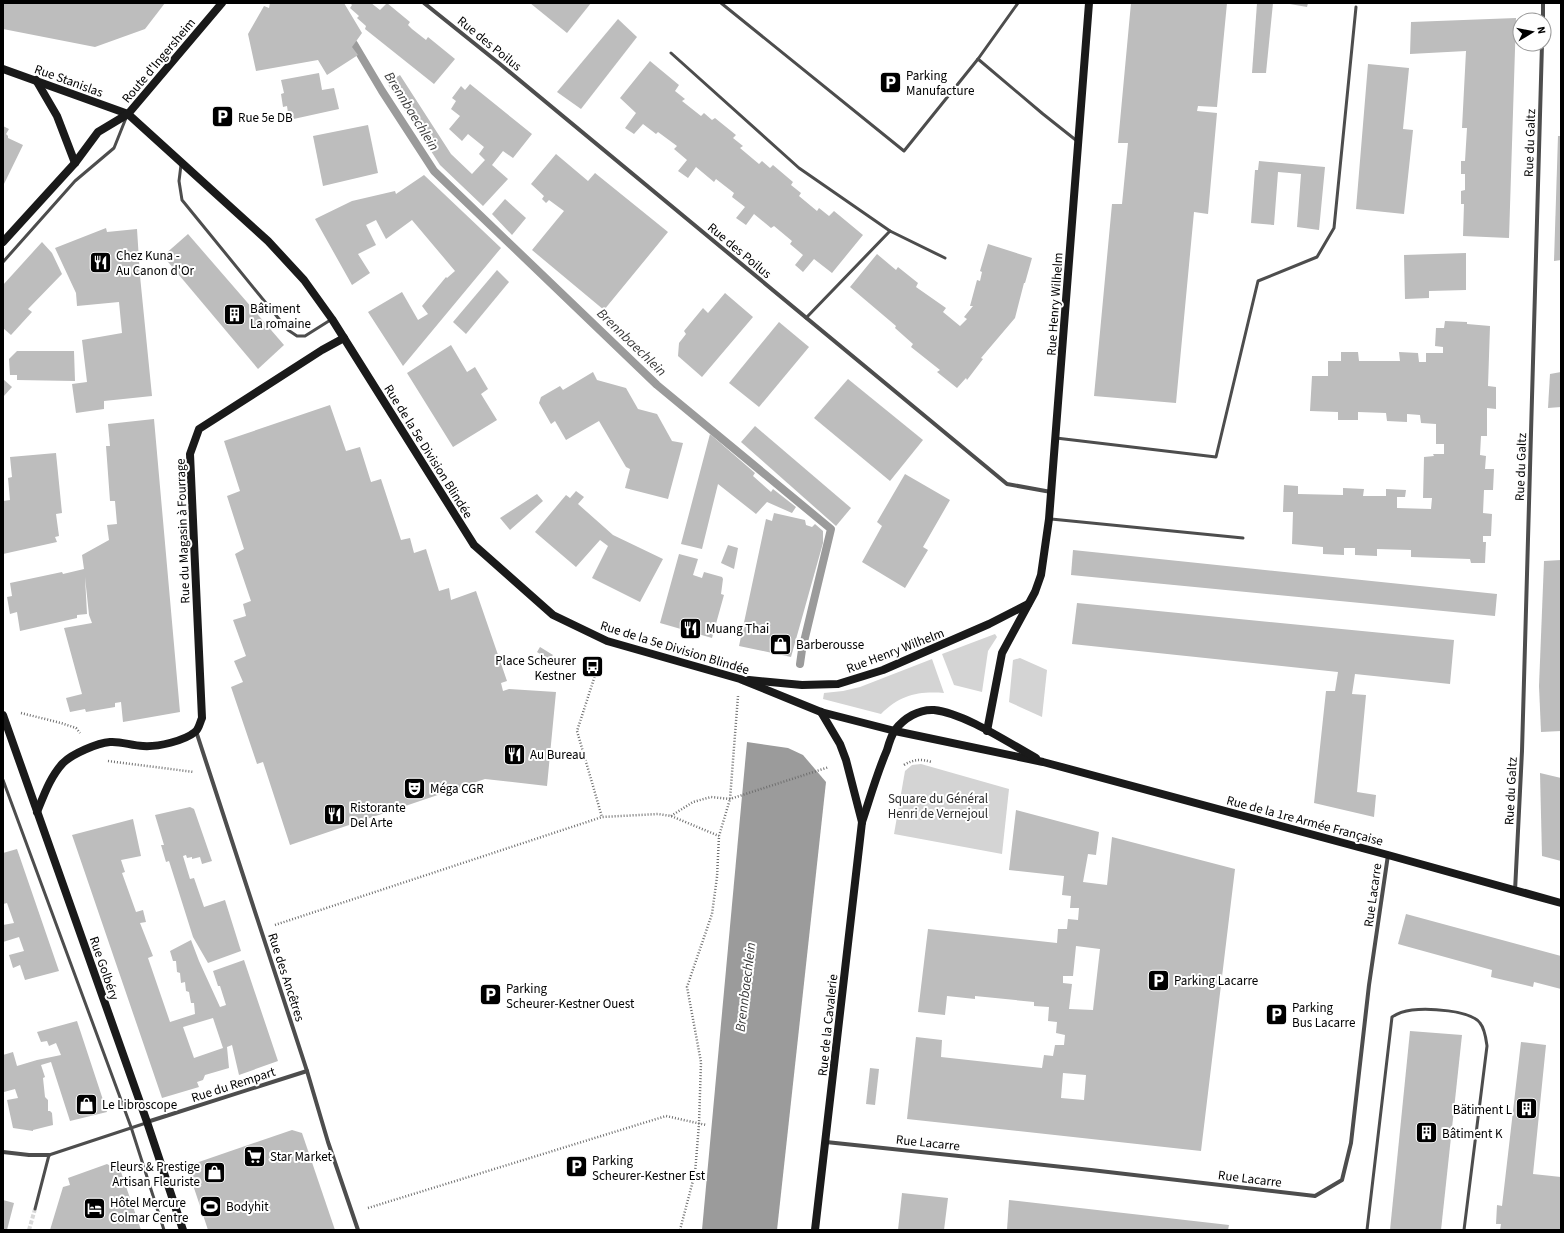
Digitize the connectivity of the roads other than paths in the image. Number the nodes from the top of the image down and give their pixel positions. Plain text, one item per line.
1 (222, 3) edge
2 (424, 3) edge
3 (722, 3) edge
4 (1018, 3) edge
5 (1089, 3) edge
6 (1356, 6) dead end
7 (1542, 52) edge
8 (671, 53) dead end
9 (978, 59) junction
10 (3, 68) edge
11 (36, 80) junction
12 (128, 114) junction
13 (1078, 142) junction
14 (75, 163) junction
15 (182, 163) junction
16 (890, 230) junction
17 (3, 242) edge
18 (945, 258) dead end
19 (3, 262) edge
20 (806, 318) junction
21 (332, 319) junction
22 (344, 338) junction
23 (1056, 438) junction
24 (1051, 492) junction
25 (1049, 519) junction
26 (1243, 538) dead end
27 (1028, 604) junction
28 (740, 679) junction
29 (821, 712) junction
30 (3, 715) edge
31 (196, 731) junction
32 (894, 731) junction
33 (987, 731) junction
34 (1043, 762) junction
35 (3, 780) edge
36 (37, 812) junction
37 (862, 822) junction
38 (1388, 854) junction
39 (1515, 891) junction
40 (1561, 903) edge
41 (307, 1071) junction
42 (147, 1122) junction
43 (131, 1127) junction
44 (826, 1142) junction
45 (3, 1152) edge
46 (49, 1155) junction
47 (35, 1209) tunnel mouth
48 (164, 1230) edge
49 (183, 1230) edge
50 (358, 1230) edge
51 (815, 1230) edge
52 (1367, 1230) edge
53 (1464, 1230) edge

1 - 12 main road, Route d'Ingersheim
2 - 20 street, Rue des Poilus
3 - 9 lane
4 - 9 lane
5 - 13 main road, Rue Henry Wilhelm
6 - 23 lane
7 - 39 street, Rue du Galtz
8 - 16 lane
9 - 13 lane
10 - 11 main road, Rue Stanislas
11 - 12 main road, Rue Stanislas
11 - 14 main road
12 - 14 main road, Route d'Ingersheim
12 - 15 main road, Rue de la 5e Division Blindée
12 - 19 lane, Route d'Ingersheim
13 - 23 main road, Rue Henry Wilhelm
14 - 17 main road, Route d'Ingersheim
15 - 21 main road, Rue de la 5e Division Blindée
15 - 21 lane
16 - 18 lane
16 - 20 lane
20 - 24 street, Rue des Poilus
21 - 22 main road, Rue de la 5e Division Blindée
22 - 28 main road, Rue de la 5e Division Blindée
22 - 31 main road, Rue du Magasin à Fourrage
23 - 24 main road, Rue Henry Wilhelm
24 - 25 main road, Rue Henry Wilhelm
25 - 26 lane
25 - 27 main road, Rue Henry Wilhelm
27 - 28 main road, Rue Henry Wilhelm
27 - 33 main road, Rue Henry Wilhelm
28 - 29 main road, Rue de la 5e Division Blindée
29 - 32 main road, Rue de la 5e Division Blindée
29 - 37 main road, Rue de la Cavalerie
30 - 36 main road, Rue Golbéry
31 - 36 main road
31 - 41 street, Rue des Ancêtres
32 - 33 main road
32 - 34 main road, Rue de la 5e Division Blindée
32 - 37 main road, Rue de la Cavalerie
33 - 34 main road
34 - 38 main road, Rue de la 1re Armée Française
35 - 43 lane
36 - 42 main road, Rue Golbéry
37 - 44 main road, Rue de la Cavalerie
38 - 39 main road, Rue de la 1re Armée Française
38 - 44 street, Rue Lacarre
39 - 40 main road, Rue de la 1re Armée Française
41 - 42 street, Rue du Rempart
41 - 50 street, Rue des Ancêtres
42 - 43 lane, Rue du Rempart
42 - 49 main road, Rue Golbéry
43 - 46 lane, Rue du Rempart
43 - 48 lane
44 - 51 main road, Rue de la Cavalerie
45 - 46 street, Rue du Rempart
46 - 47 lane
52 - 53 lane

